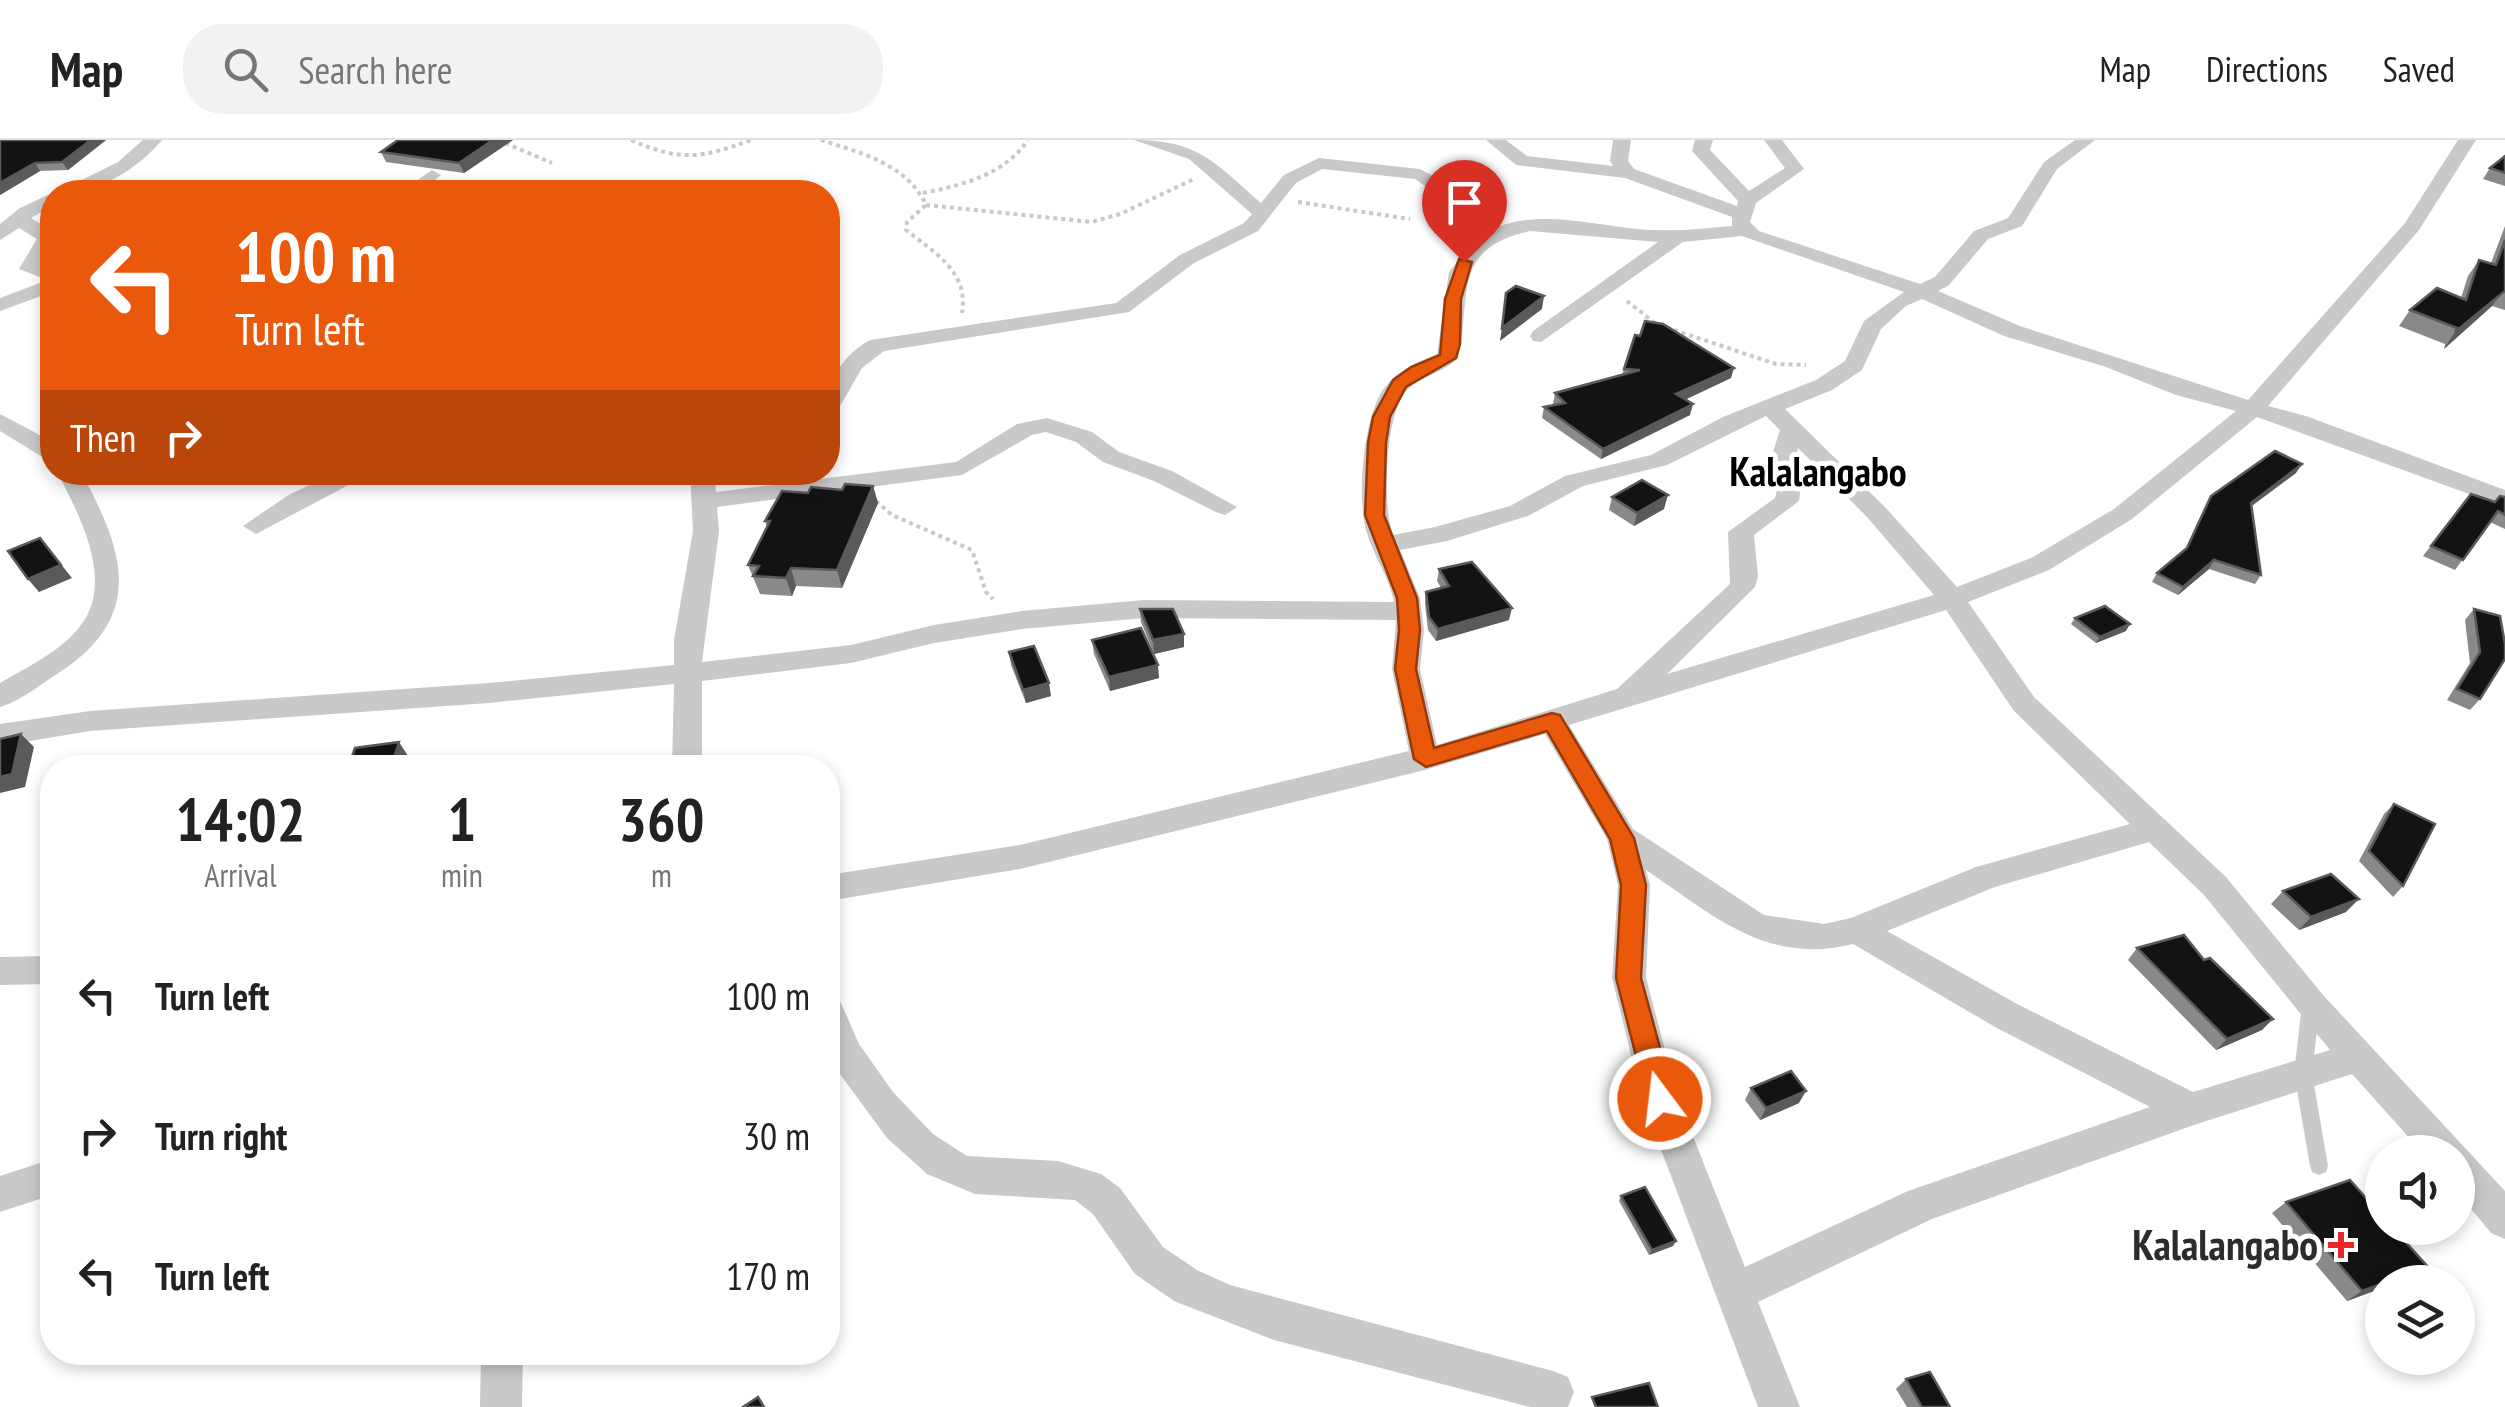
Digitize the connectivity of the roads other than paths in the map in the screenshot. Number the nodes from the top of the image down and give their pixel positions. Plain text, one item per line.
1 (1143, 140) edge
2 (1495, 140) edge
3 (1622, 140) edge
4 (1704, 140) edge
5 (1773, 140) edge
6 (2086, 140) edge
7 (2467, 140) edge
8 (151, 141) edge
9 (1628, 173) junction
10 (432, 175) edge
11 (93, 180) edge
12 (426, 180) edge
13 (40, 206) edge
14 (1270, 206) junction
15 (1745, 215) junction
16 (18, 218) junction
17 (40, 231) edge
18 (0, 234) edge
19 (1678, 236) junction
20 (1486, 239) junction
21 (40, 250) edge
22 (40, 272) edge
23 (40, 290) edge
24 (1919, 290) junction
25 (0, 305) edge
26 (1541, 336) dead end
27 (840, 385) edge
28 (1772, 409) junction
29 (2252, 410) junction
30 (0, 421) edge
31 (1791, 430) junction
32 (40, 444) edge
33 (840, 483) edge
34 (75, 485) edge
35 (331, 485) edge
36 (703, 485) edge
37 (775, 485) edge
38 (2505, 500) edge
39 (704, 502) junction
40 (1225, 507) dead end
41 (256, 526) dead end
42 (1386, 544) junction
43 (1952, 600) junction
44 (1408, 612) junction
45 (687, 673) junction
46 (0, 697) edge
47 (1624, 698) junction
48 (1552, 721) junction
49 (0, 735) edge
50 (687, 755) edge
51 (1426, 759) junction
52 (2154, 828) junction
53 (1622, 838) junction
54 (840, 886) edge
55 (1856, 930) junction
56 (0, 970) edge
57 (40, 970) edge
58 (2312, 1005) junction
59 (840, 1044) edge
60 (2360, 1056) junction
61 (2303, 1073) junction
62 (2191, 1108) junction
63 (2431, 1135) edge
64 (2319, 1166) dead end
65 (40, 1180) edge
66 (2475, 1186) edge
67 (0, 1194) edge
68 (2505, 1220) edge
69 (1737, 1291) junction
70 (502, 1365) edge
71 (1553, 1392) dead end
72 (501, 1407) edge
73 (1779, 1407) edge

1 - 14 street
2 - 9 street
3 - 9 street
4 - 15 street
5 - 15 street
6 - 24 street
7 - 29 street
8 - 11 street
9 - 15 street
10 - 12 street
13 - 16 street
14 - 20 street
14 - 27 street
15 - 19 street
15 - 24 street
16 - 17 street
16 - 18 street
19 - 20 street
19 - 26 street
20 - 42 street
21 - 22 street
23 - 25 street
24 - 28 street
24 - 29 street
28 - 31 street
28 - 42 street
29 - 38 street
29 - 43 street
30 - 32 street
31 - 43 street
31 - 47 street
33 - 40 street
34 - 46 street
35 - 41 street
36 - 39 street
37 - 39 street
39 - 45 street
42 - 44 street
43 - 47 street
43 - 52 street
44 - 45 street
44 - 51 street
45 - 49 street
45 - 50 street
47 - 48 street
48 - 51 street
48 - 53 street
51 - 54 street
52 - 55 street
52 - 58 street
53 - 55 street
53 - 69 street
55 - 62 street
56 - 57 street
58 - 60 street
58 - 61 lane
59 - 71 street
60 - 61 street
60 - 63 street
61 - 62 street
61 - 64 lane
62 - 69 street
65 - 67 street
66 - 68 street
69 - 73 street
70 - 72 street

